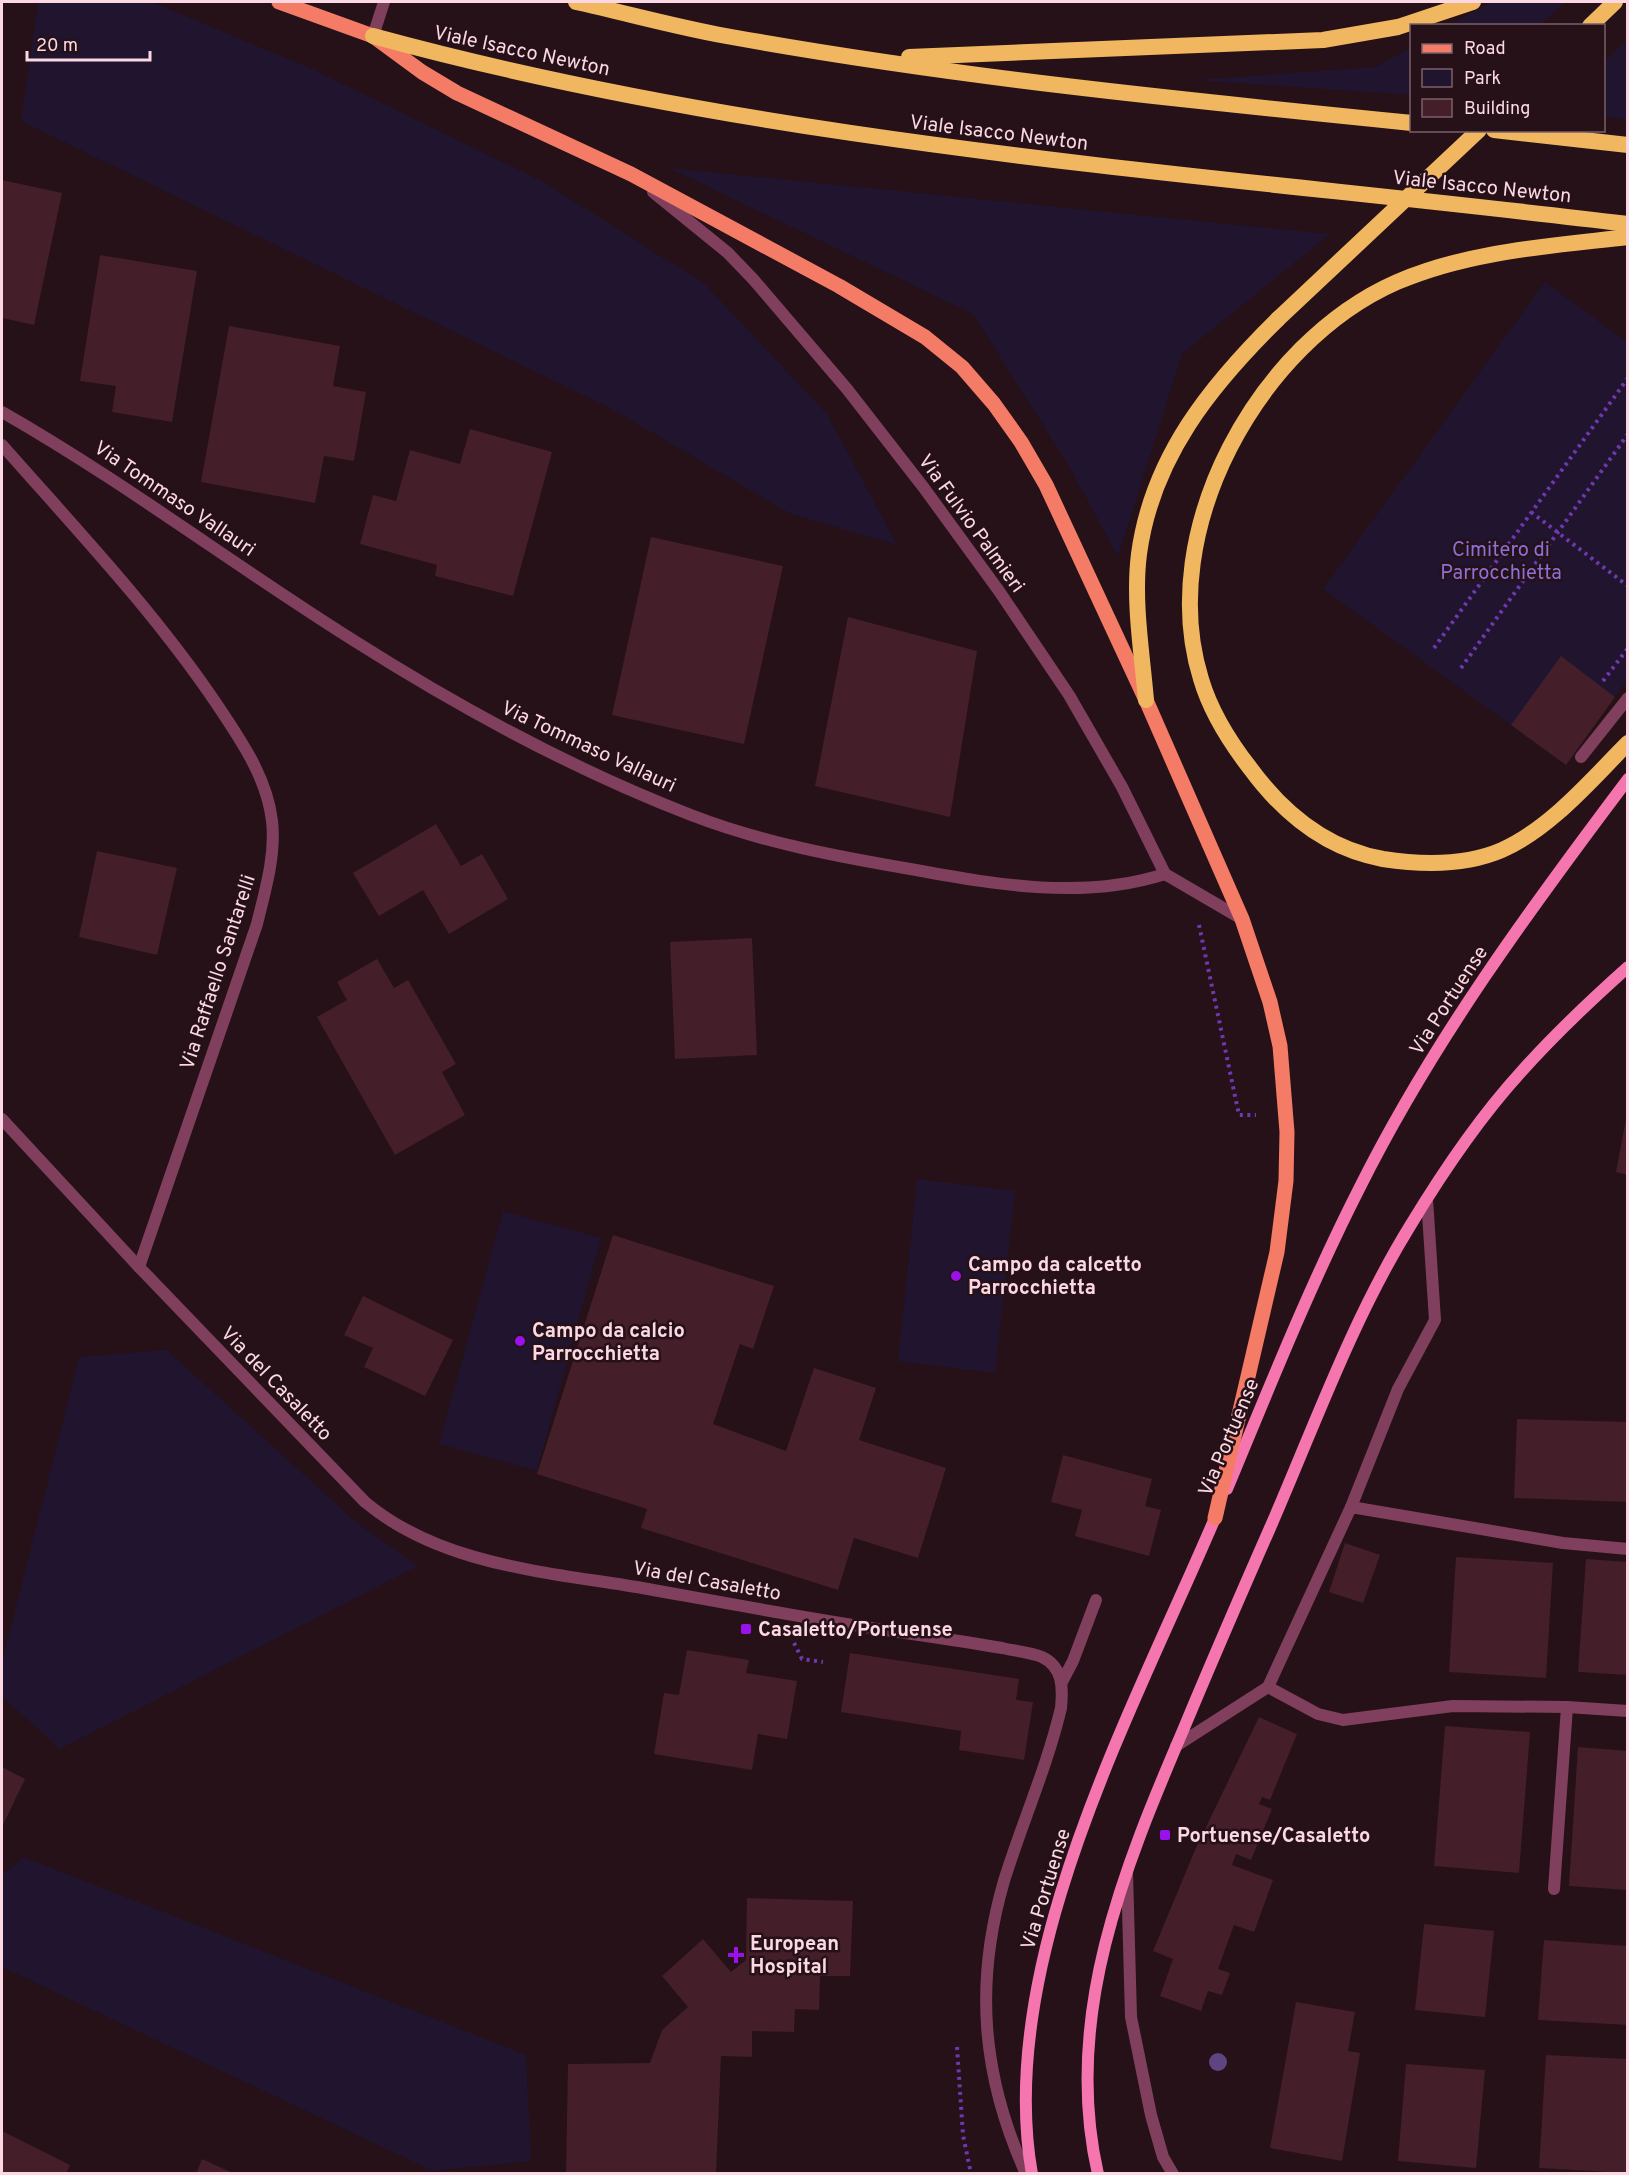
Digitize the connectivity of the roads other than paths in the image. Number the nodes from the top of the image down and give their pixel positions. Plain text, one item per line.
1 (279, 2) edge
2 (384, 2) edge
3 (576, 2) edge
4 (1473, 2) edge
5 (1615, 2) edge
6 (295, 4) edge
7 (1592, 24) edge
8 (372, 36) junction
9 (860, 58) junction
10 (1410, 123) edge
11 (1477, 132) edge
12 (1512, 132) edge
13 (1628, 145) edge
14 (631, 174) junction
15 (1628, 224) edge
16 (1628, 237) edge
17 (2, 412) edge
18 (2, 445) edge
19 (1628, 698) edge
20 (1146, 700) junction
21 (1628, 743) edge
22 (1581, 757) dead end
23 (1628, 779) edge
24 (1165, 874) junction
25 (1242, 919) junction
26 (1628, 967) edge
27 (2, 1119) edge
28 (1427, 1199) junction
29 (139, 1267) junction
30 (1351, 1507) junction
31 (1215, 1518) junction
32 (1628, 1549) edge
33 (1096, 1600) dead end
34 (1062, 1682) junction
35 (1268, 1687) junction
36 (1568, 1707) junction
37 (1628, 1711) edge
38 (1176, 1746) junction
39 (1127, 1863) junction
40 (1554, 1889) dead end
41 (1026, 2174) edge
42 (1032, 2174) edge
43 (1098, 2174) edge
44 (1173, 2174) edge

1 - 6 main road, Viale Isacco Newton
2 - 8 street
3 - 9 highway
4 - 9 highway
5 - 7 highway
6 - 8 main road, Viale Isacco Newton
8 - 14 main road
8 - 15 highway, Viale Isacco Newton
9 - 10 highway
11 - 20 highway, bridge
12 - 13 highway
14 - 20 main road
14 - 24 street, Via Fulvio Palmieri
16 - 21 highway
17 - 24 street, Via Tommaso Vallauri
18 - 29 street, Via Raffaello Santarelli
19 - 22 street
20 - 25 main road
23 - 31 main road, Via Portuense
24 - 25 street
25 - 31 main road
26 - 28 main road
27 - 29 street, Via del Casaletto
28 - 30 street
28 - 38 main road
29 - 34 street, Via del Casaletto
30 - 32 street
30 - 35 street
31 - 42 main road, Via Portuense
33 - 34 street
34 - 41 street
35 - 36 street
35 - 38 street
36 - 37 street
36 - 40 street
38 - 39 main road
39 - 43 main road
39 - 44 street

